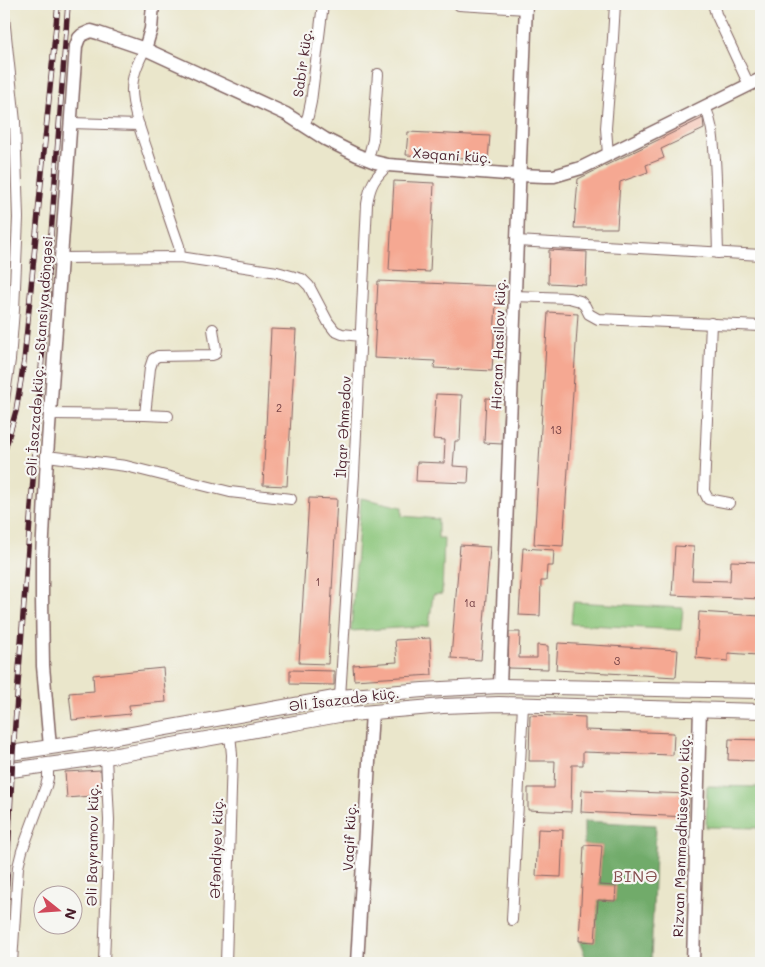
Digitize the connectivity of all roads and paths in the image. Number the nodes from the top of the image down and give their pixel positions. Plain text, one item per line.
1 (153, 4) edge
2 (324, 4) edge
3 (615, 4) edge
4 (713, 4) edge
5 (459, 6) dead end
6 (526, 6) edge
7 (4, 17) edge
8 (145, 49) junction
9 (378, 74) dead end
10 (761, 79) edge
11 (749, 85) junction
12 (705, 106) junction
13 (15, 122) junction
14 (71, 123) junction
15 (4, 124) edge
16 (139, 125) junction
17 (304, 126) junction
18 (608, 155) junction
19 (368, 159) junction
20 (388, 165) junction
21 (519, 175) junction
22 (517, 241) junction
23 (718, 253) junction
24 (761, 255) edge
25 (180, 257) junction
26 (60, 258) junction
27 (514, 296) junction
28 (711, 324) junction
29 (761, 326) edge
30 (213, 330) dead end
31 (361, 336) junction
32 (7, 343) edge
33 (4, 400) edge
34 (50, 414) junction
35 (145, 415) junction
36 (168, 416) dead end
37 (47, 456) junction
38 (291, 499) dead end
39 (729, 503) dead end
40 (500, 686) junction
41 (694, 689) junction
42 (761, 691) edge
43 (340, 697) junction
44 (499, 704) junction
45 (523, 705) junction
46 (700, 709) junction
47 (761, 711) edge
48 (372, 712) junction
49 (230, 734) junction
50 (50, 747) junction
51 (4, 754) edge
52 (106, 757) junction
53 (48, 766) junction
54 (4, 771) edge
55 (512, 920) dead end
56 (12, 963) edge
57 (104, 963) edge
58 (226, 963) edge
59 (357, 963) edge
60 (693, 963) edge

1 - 8 street
2 - 17 street, Sabir küç.
3 - 18 street
4 - 11 street
5 - 6 street
6 - 21 street, Hicran Hasilov küç.
7 - 13 street
8 - 14 street, Əli İsazadə küç. - Stansiya döngəsi
8 - 16 street
8 - 17 street, Xəqani küç.
9 - 19 street
10 - 11 street, Xəqani küç.
11 - 12 street, Xəqani küç.
12 - 18 street, Xəqani küç.
12 - 23 street
13 - 15 street
13 - 32 street
14 - 16 street
14 - 26 street, Əli İsazadə küç. - Stansiya döngəsi
16 - 25 street
17 - 19 street, Xəqani küç.
18 - 21 street, Xəqani küç.
19 - 20 street, Xəqani küç.
20 - 21 street, Xəqani küç.
20 - 31 street, İlqar Əhmədov
21 - 22 street, Hicran Hasilov küç.
22 - 23 street
22 - 27 street, Hicran Hasilov küç.
23 - 24 street
25 - 26 street
25 - 31 street
26 - 34 street, Əli İsazadə küç. - Stansiya döngəsi
27 - 28 street
27 - 40 street, Hicran Hasilov küç.
28 - 29 street
28 - 39 street
30 - 35 street
31 - 43 street, İlqar Əhmədov
32 - 33 street
34 - 35 street
34 - 37 street, Əli İsazadə küç. - Stansiya döngəsi
35 - 36 street
37 - 38 street
37 - 50 street, Əli İsazadə küç. - Stansiya döngəsi
40 - 41 main road, Əli İsazadə küç.
40 - 43 main road, Əli İsazadə küç.
40 - 44 main road
41 - 42 main road, Əli İsazadə küç.
41 - 46 main road
43 - 50 main road, Əli İsazadə küç.
44 - 45 main road, Əli İsazadə küç.
44 - 48 main road, Əli İsazadə küç.
45 - 46 main road, Əli İsazadə küç.
45 - 55 street
46 - 47 main road
46 - 60 street, Rizvan Məmmədhüseynov küç.
48 - 49 main road, Əli İsazadə küç.
48 - 59 street, Vaqif küç.
49 - 52 main road, Əli İsazadə küç.
49 - 58 street, Əfəndiyev küç.
50 - 51 main road, Əli İsazadə küç.
52 - 53 main road, Əli İsazadə küç.
52 - 57 street, Əli Bayramov küç.
53 - 54 main road, Əli İsazadə küç.
53 - 56 street

